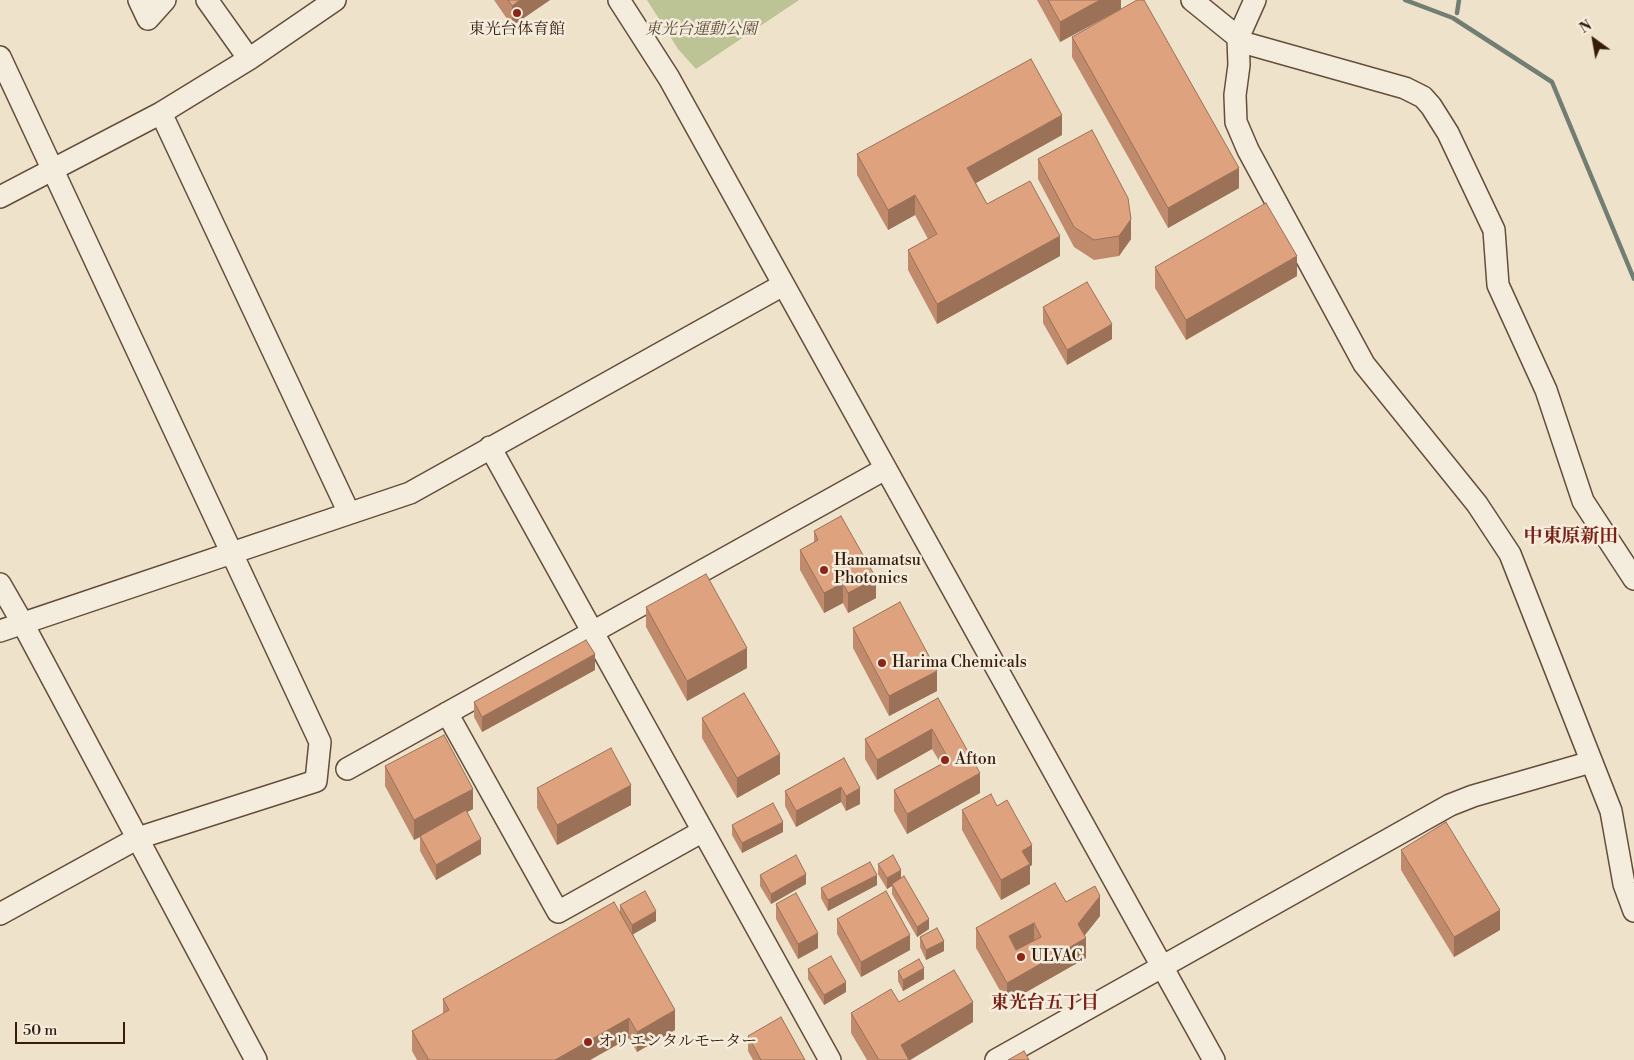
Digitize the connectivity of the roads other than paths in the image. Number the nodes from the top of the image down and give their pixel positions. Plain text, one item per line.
1 (139, 0) edge
2 (165, 0) edge
3 (207, 0) edge
4 (334, 0) edge
5 (619, 0) edge
6 (1192, 0) edge
7 (1255, 0) edge
8 (1238, 38) junction
9 (0, 57) edge
10 (249, 59) junction
11 (161, 113) junction
12 (53, 170) junction
13 (0, 197) edge
14 (783, 285) junction
15 (490, 446) junction
16 (885, 469) junction
17 (348, 512) junction
18 (231, 552) junction
19 (1634, 579) edge
20 (0, 584) edge
21 (23, 624) junction
22 (0, 631) edge
23 (592, 632) junction
24 (447, 713) junction
25 (1591, 762) junction
26 (347, 769) dead end
27 (703, 832) junction
28 (138, 838) junction
29 (1634, 910) edge
30 (0, 914) edge
31 (1162, 967) junction
32 (256, 1060) edge
33 (830, 1060) edge
34 (996, 1060) edge
35 (1214, 1060) edge

1 - 2 street
3 - 10 street
4 - 10 street
5 - 14 street
6 - 8 street
7 - 8 street
8 - 19 street
8 - 25 street
9 - 12 street
10 - 11 street
11 - 12 street
11 - 17 street
12 - 13 street
12 - 18 street
14 - 15 street
14 - 16 street
15 - 17 street
15 - 23 street
16 - 23 street
16 - 31 street
17 - 18 street
18 - 21 street
18 - 28 street
20 - 21 street
21 - 22 street
21 - 28 street
23 - 24 street
23 - 27 street
24 - 26 street
24 - 27 street
25 - 29 street
25 - 31 street
27 - 33 street
28 - 30 street
28 - 32 street
31 - 34 street
31 - 35 street

